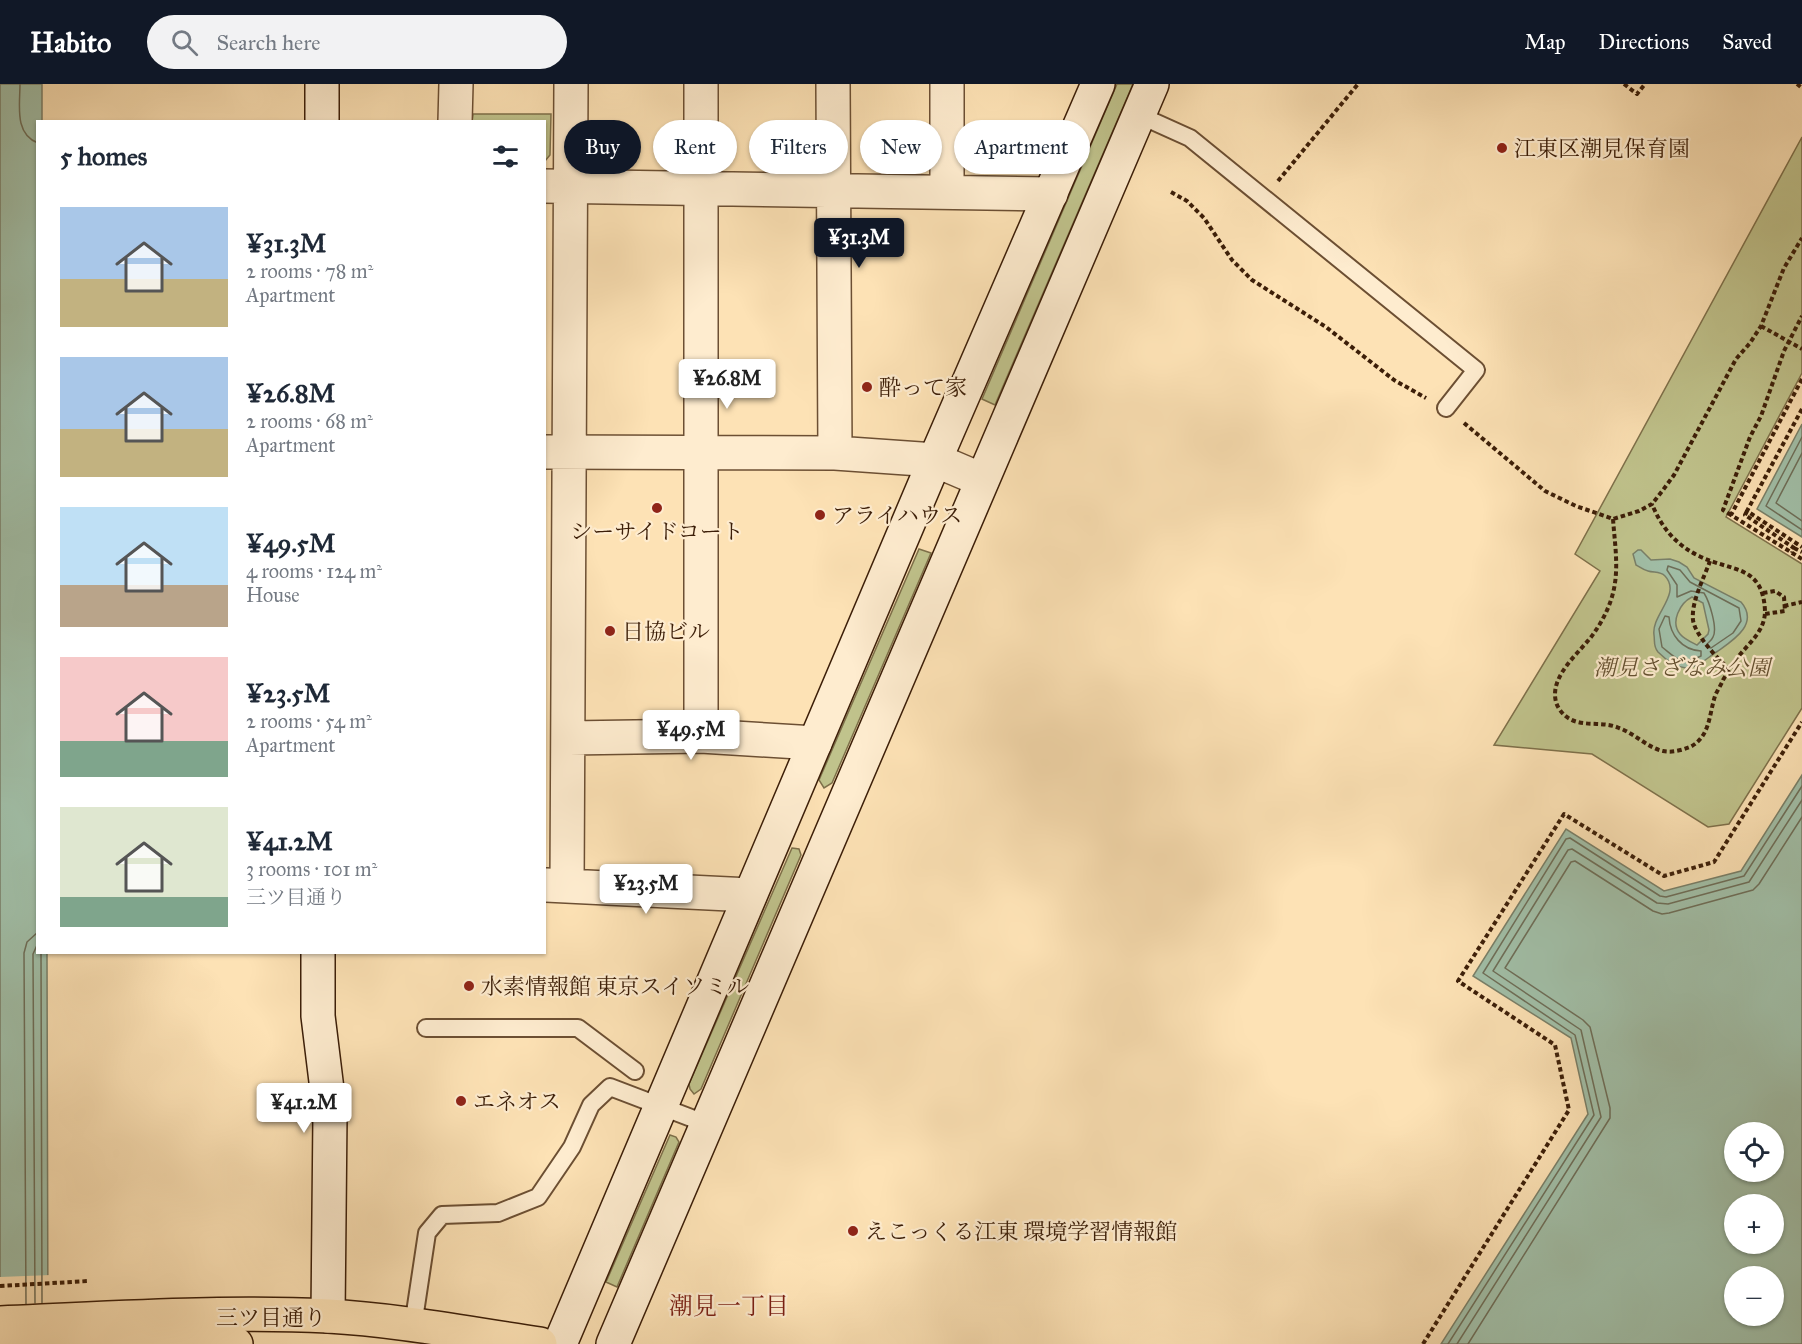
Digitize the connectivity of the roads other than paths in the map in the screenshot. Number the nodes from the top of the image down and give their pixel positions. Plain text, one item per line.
1 (322, 84) edge
2 (456, 84) edge
3 (571, 84) edge
4 (701, 84) edge
5 (833, 84) edge
6 (947, 84) edge
7 (1098, 84) edge
8 (1152, 84) edge
9 (1139, 115) junction
10 (322, 120) edge
11 (455, 120) edge
12 (557, 186) edge
13 (701, 188) junction
14 (832, 190) junction
15 (946, 192) junction
16 (1051, 194) junction
17 (1446, 408) road end
18 (556, 453) edge
19 (702, 453) junction
20 (835, 453) junction
21 (935, 460) junction
22 (982, 480) junction
23 (701, 735) junction
24 (569, 738) junction
25 (815, 743) junction
26 (556, 885) edge
27 (750, 895) junction
28 (318, 954) edge
29 (426, 1028) dead end
30 (635, 1071) dead end
31 (661, 1106) junction
32 (707, 1124) junction
33 (328, 1316) junction
34 (0, 1323) edge
35 (413, 1326) junction
36 (0, 1342) edge
37 (236, 1344) edge
38 (540, 1344) edge
39 (560, 1344) edge
40 (614, 1344) edge

1 - 10 street
2 - 11 street
3 - 12 street
4 - 13 street
5 - 14 street
6 - 15 street
7 - 16 street
8 - 9 street
9 - 17 lane
9 - 22 street
12 - 13 street
12 - 18 street
13 - 14 street
13 - 19 street
14 - 15 street
14 - 20 street
15 - 16 street
16 - 21 street
18 - 19 street
18 - 24 street
19 - 20 street
19 - 23 street
20 - 21 street
21 - 22 street
21 - 25 street
22 - 32 street
23 - 24 street
23 - 25 street
24 - 26 street
25 - 27 street
26 - 27 street
27 - 31 street
28 - 33 street
29 - 30 lane
31 - 32 lane
31 - 35 lane
31 - 39 street
32 - 40 street
33 - 34 main road, 三ツ目通り
33 - 35 main road, 三ツ目通り
35 - 38 main road, 三ツ目通り
36 - 37 main road

